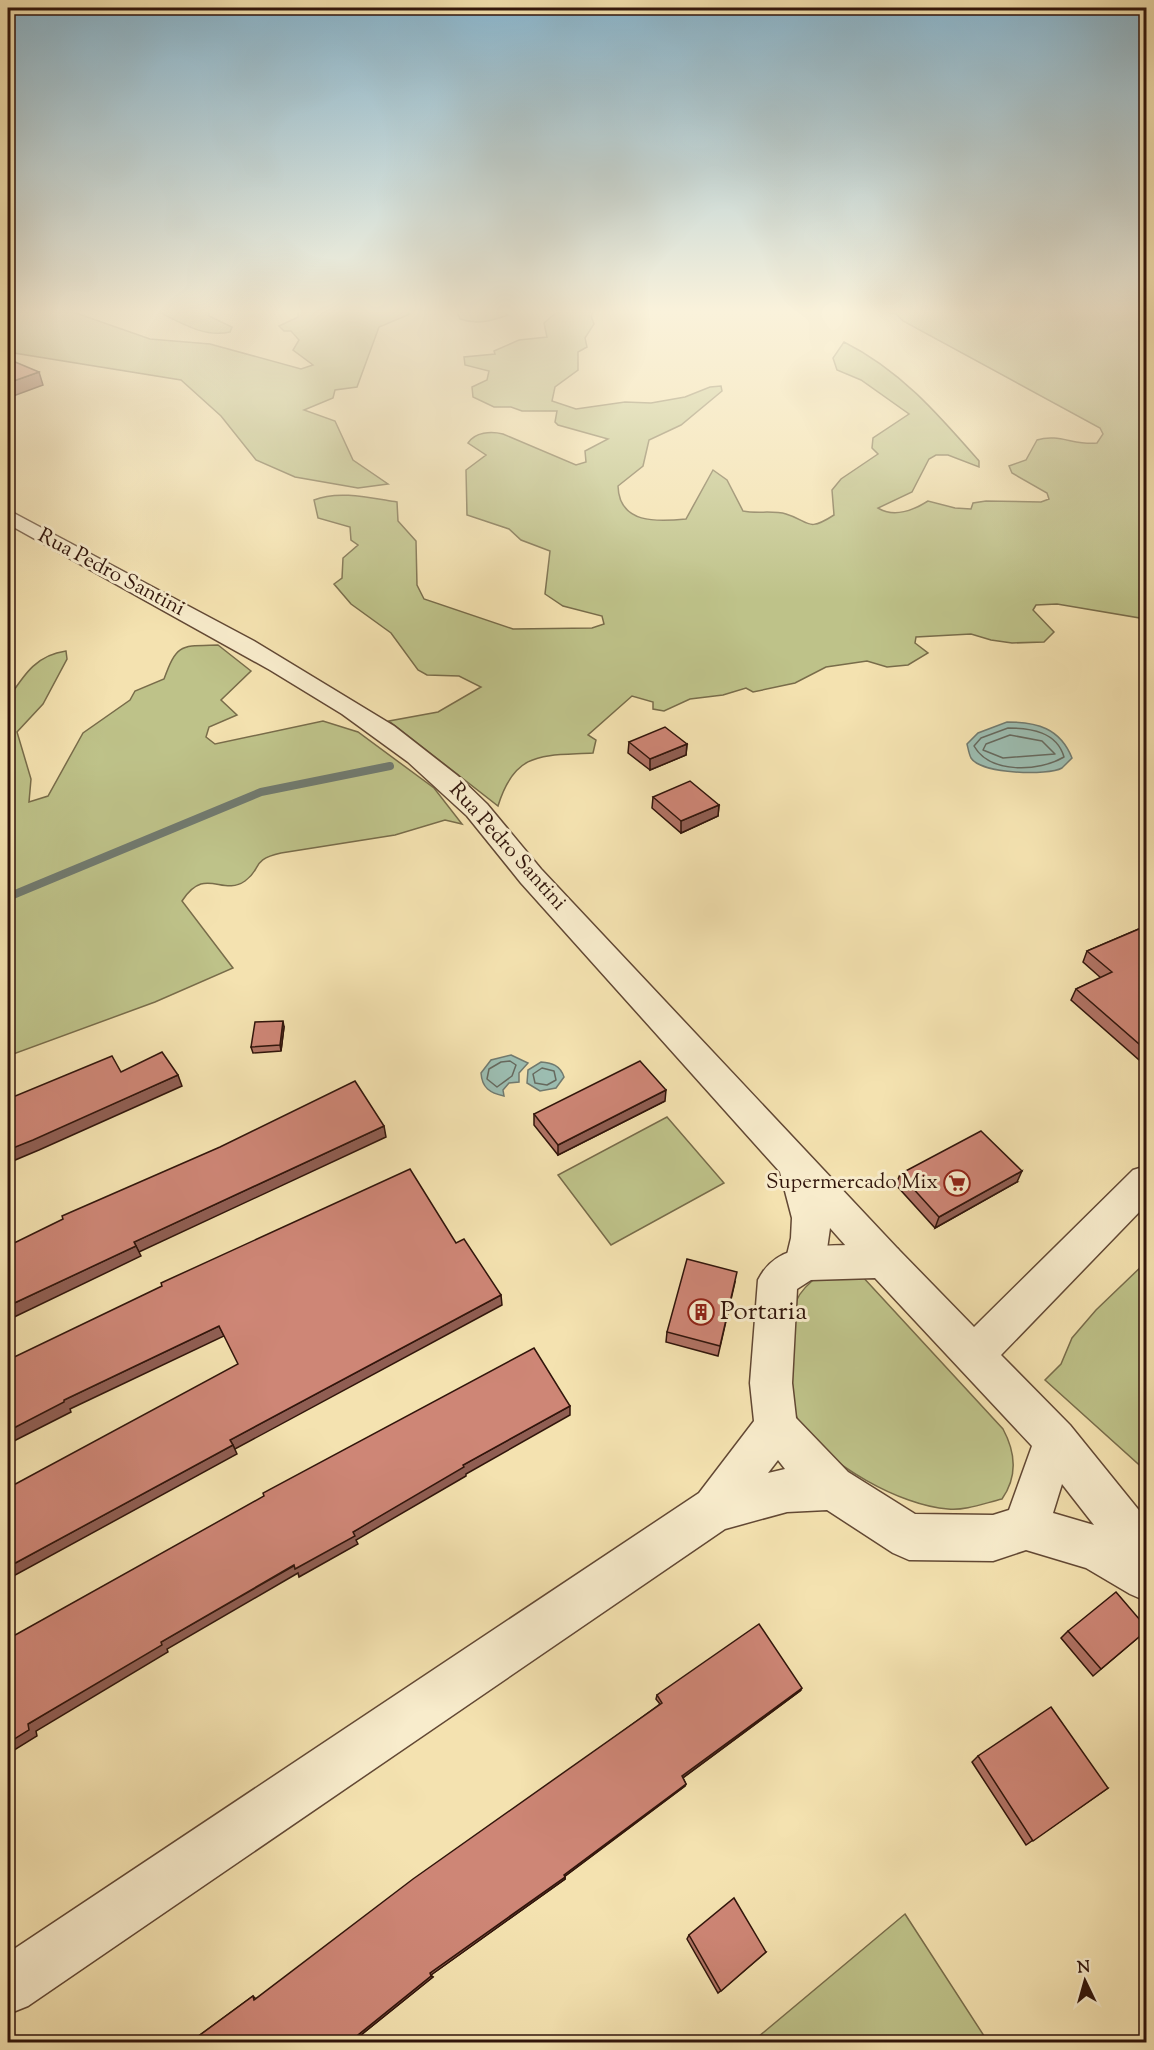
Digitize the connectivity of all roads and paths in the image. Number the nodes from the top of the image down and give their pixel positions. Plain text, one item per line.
1 (8, 516) edge
2 (792, 1161) junction
3 (1146, 1181) edge
4 (884, 1261) junction
5 (804, 1263) junction
6 (975, 1354) junction
7 (776, 1426) junction
8 (1054, 1440) junction
9 (832, 1488) junction
10 (715, 1509) junction
11 (1026, 1527) junction
12 (1146, 1555) edge
13 (1146, 1578) edge
14 (8, 1986) edge

1 - 2 street, Rua Pedro Santini
2 - 4 street, Rua Pedro Santini
2 - 5 street, Rua Pedro Santini
3 - 6 street
4 - 5 street
4 - 6 street, Rua Pedro Santini
5 - 7 street
6 - 8 street, Rua Pedro Santini
7 - 9 street
7 - 10 street
8 - 11 street
8 - 12 street
9 - 10 street
9 - 11 street
10 - 14 street
11 - 13 street

